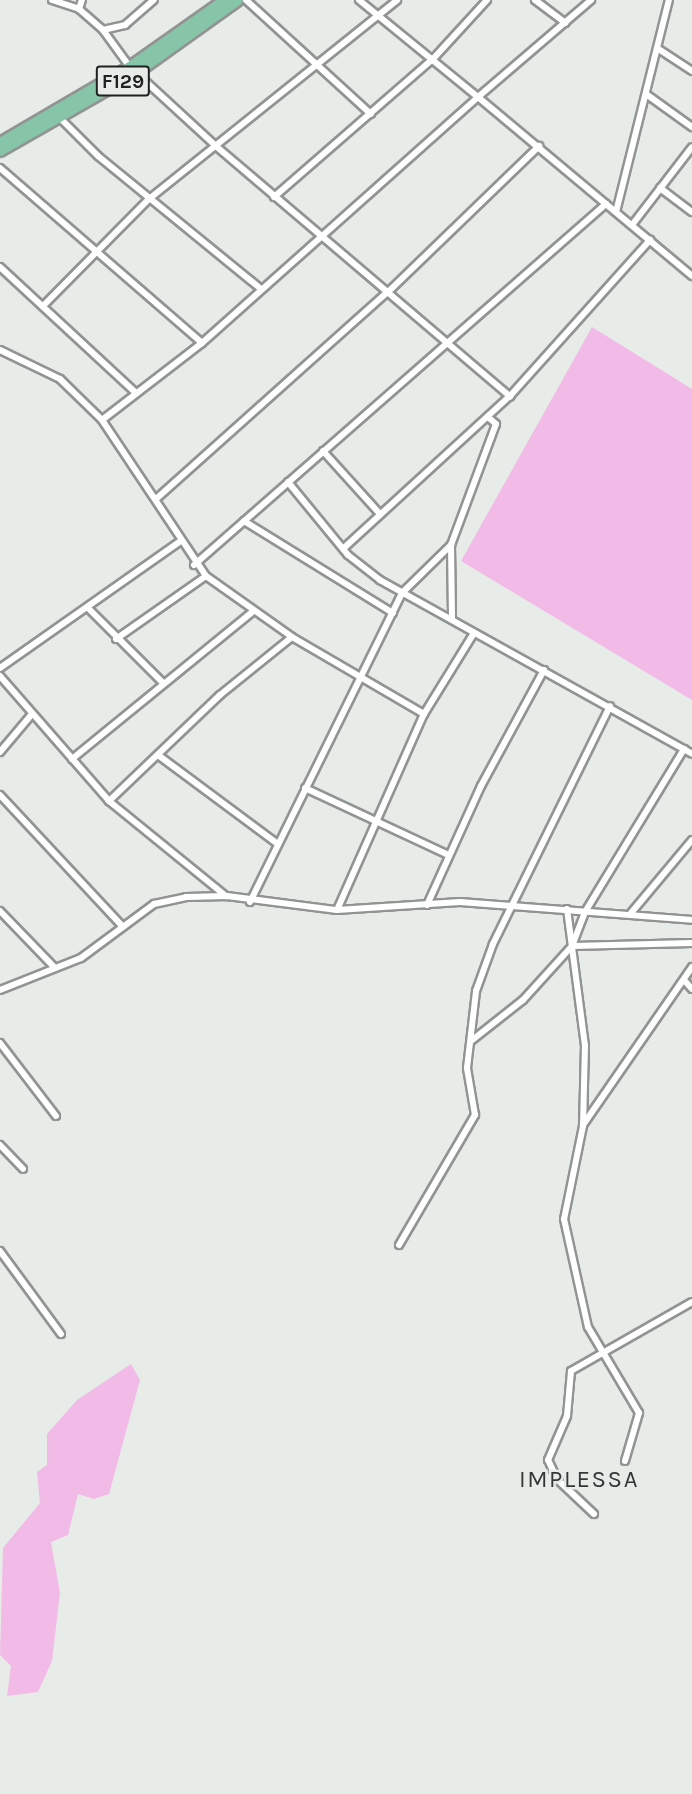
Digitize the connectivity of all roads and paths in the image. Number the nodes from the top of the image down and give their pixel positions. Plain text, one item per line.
1 (52, 0) edge
2 (82, 0) edge
3 (154, 0) edge
4 (225, 0) edge
5 (238, 0) edge
6 (246, 0) edge
7 (359, 0) edge
8 (397, 0) edge
9 (487, 0) edge
10 (535, 0) edge
11 (591, 0) edge
12 (669, 0) edge
13 (79, 9) junction
14 (382, 17) junction
15 (565, 23) junction
16 (103, 30) junction
17 (657, 48) junction
18 (433, 59) junction
19 (319, 67) junction
20 (133, 70) junction
21 (692, 71) edge
22 (646, 93) junction
23 (478, 97) junction
24 (371, 114) junction
25 (60, 118) junction
26 (692, 127) edge
27 (0, 143) edge
28 (539, 146) junction
29 (217, 147) junction
30 (692, 147) edge
31 (0, 151) edge
32 (0, 168) edge
33 (660, 188) junction
34 (274, 196) junction
35 (149, 199) junction
36 (606, 204) junction
37 (616, 212) junction
38 (692, 212) edge
39 (632, 225) junction
40 (324, 237) junction
41 (650, 240) junction
42 (95, 250) junction
43 (0, 267) edge
44 (692, 276) edge
45 (261, 289) junction
46 (389, 291) junction
47 (43, 306) junction
48 (202, 343) junction
49 (451, 343) junction
50 (0, 350) edge
51 (136, 393) junction
52 (510, 396) junction
53 (488, 417) junction
54 (102, 420) junction
55 (323, 452) junction
56 (288, 482) junction
57 (156, 499) junction
58 (380, 514) junction
59 (244, 521) junction
60 (179, 542) junction
61 (451, 545) junction
62 (345, 547) junction
63 (194, 565) junction
64 (206, 576) junction
65 (402, 593) junction
66 (88, 608) junction
67 (252, 612) junction
68 (393, 613) junction
69 (452, 619) junction
70 (474, 633) junction
71 (292, 637) junction
72 (116, 639) junction
73 (0, 668) edge
74 (544, 670) junction
75 (0, 676) edge
76 (360, 676) junction
77 (162, 682) junction
78 (610, 706) junction
79 (32, 714) junction
80 (423, 714) junction
81 (684, 749) junction
82 (0, 752) edge
83 (692, 754) edge
84 (158, 755) junction
85 (72, 759) junction
86 (305, 788) junction
87 (0, 795) edge
88 (109, 801) junction
89 (377, 819) junction
90 (692, 840) edge
91 (278, 844) junction
92 (449, 855) junction
93 (227, 896) junction
94 (250, 902) junction
95 (427, 905) junction
96 (516, 906) junction
97 (567, 909) junction
98 (337, 910) junction
99 (0, 911) edge
100 (585, 912) junction
101 (631, 913) junction
102 (692, 920) edge
103 (123, 927) junction
104 (692, 943) edge
105 (572, 946) junction
106 (692, 967) edge
107 (55, 968) junction
108 (684, 980) junction
109 (692, 989) edge
110 (0, 990) edge
111 (471, 1041) junction
112 (0, 1043) edge
113 (56, 1116) dead end
114 (583, 1126) junction
115 (0, 1145) edge
116 (22, 1169) dead end
117 (399, 1245) dead end
118 (0, 1251) edge
119 (0, 1261) edge
120 (9, 1262) junction
121 (692, 1302) edge
122 (61, 1334) dead end
123 (604, 1353) junction
124 (625, 1461) dead end
125 (594, 1514) dead end

1 - 13 street
2 - 13 street
3 - 16 street
4 - 20 main road, F129
5 - 20 main road, F129
6 - 19 street
7 - 14 street
8 - 14 street
9 - 18 street
10 - 15 street
11 - 15 street
12 - 17 street
13 - 16 street
14 - 18 street
14 - 19 street
15 - 23 street
16 - 20 street
17 - 21 street
17 - 22 street
18 - 23 street
18 - 24 street
19 - 24 street
19 - 29 street
20 - 25 main road, F129
20 - 27 main road, F129
20 - 29 street
22 - 26 street
22 - 37 street
23 - 28 street
23 - 40 street
24 - 34 street
25 - 31 main road, F129
25 - 35 street
28 - 36 street
28 - 46 street
29 - 34 street
29 - 35 street
30 - 33 street
32 - 42 street
33 - 38 street
33 - 39 street
34 - 40 street
35 - 42 street
35 - 45 street
36 - 37 street
36 - 49 street
37 - 39 street
39 - 41 street
40 - 45 street
40 - 46 street
41 - 44 street
41 - 52 street
42 - 47 street
42 - 48 street
43 - 47 street
45 - 48 street
46 - 49 street
46 - 57 street
47 - 51 street
48 - 51 street
49 - 52 street
49 - 55 street
50 - 54 street
51 - 54 street
52 - 53 street
53 - 58 street
53 - 61 street
54 - 57 street
55 - 56 street
55 - 58 street
56 - 59 street
56 - 62 street
57 - 60 street
58 - 62 street
59 - 63 street
59 - 68 street
60 - 63 street
60 - 66 street
61 - 65 street
61 - 69 street
62 - 65 street
63 - 64 street
64 - 67 street
64 - 72 street
65 - 68 street
65 - 69 street
66 - 72 street
66 - 73 street
67 - 71 street
67 - 77 street
68 - 76 street
69 - 70 street
70 - 74 street
70 - 80 street
71 - 76 street
71 - 84 street
72 - 77 street
74 - 78 street
74 - 92 street
75 - 79 street
76 - 80 street
76 - 86 street
77 - 85 street
78 - 81 street
78 - 96 street
79 - 82 street
79 - 85 street
80 - 89 street
81 - 83 street
81 - 100 street
84 - 88 street
84 - 91 street
85 - 88 street
86 - 89 street
86 - 91 street
87 - 103 street
88 - 93 street
89 - 92 street
89 - 98 street
90 - 101 street
91 - 94 street
92 - 95 street
93 - 94 street
93 - 103 street
94 - 98 street
95 - 96 street
95 - 98 street
96 - 97 street
96 - 111 street
97 - 100 street
97 - 105 street
99 - 107 street
100 - 101 street
100 - 105 street
101 - 102 street
103 - 107 street
104 - 105 street
105 - 111 street
105 - 114 street
106 - 108 street
107 - 110 street
108 - 109 street
108 - 114 street
111 - 117 street
112 - 113 street
114 - 123 street
115 - 116 street
118 - 120 street
119 - 120 street
120 - 122 street
121 - 123 street
123 - 124 street
123 - 125 street

